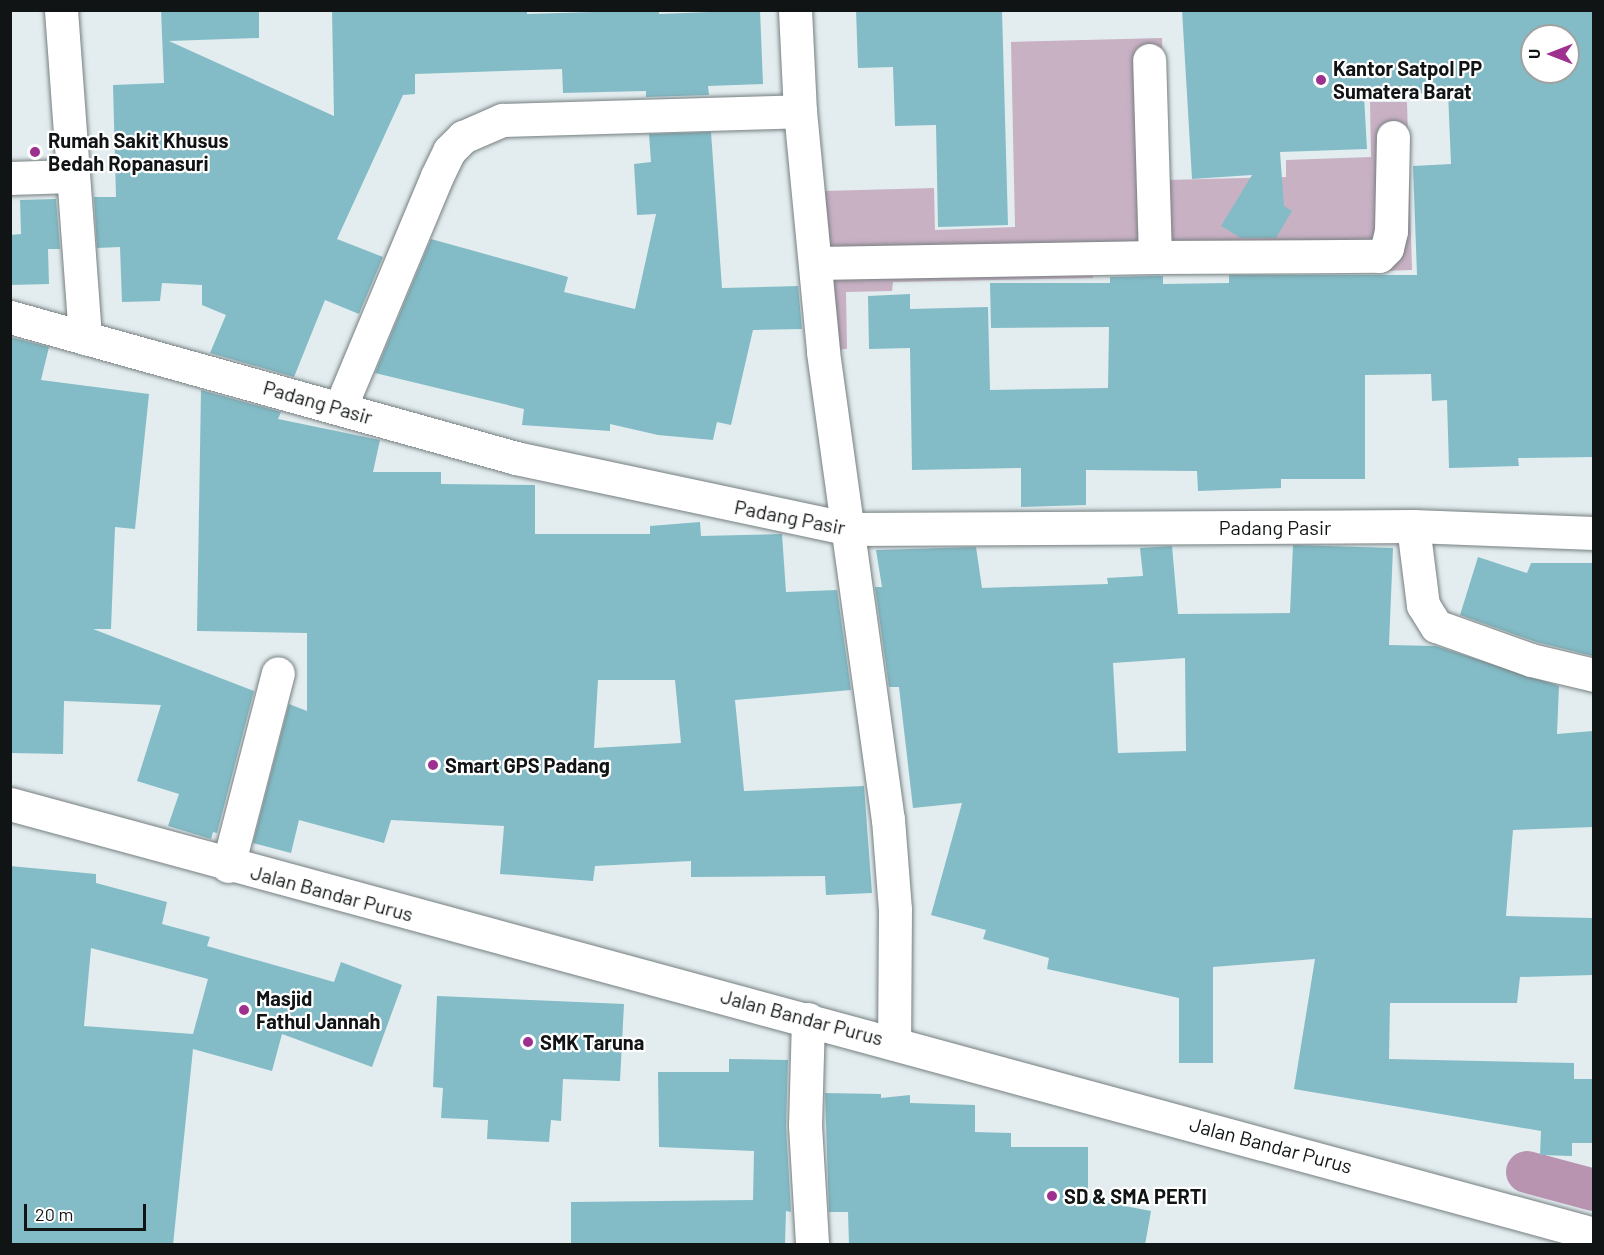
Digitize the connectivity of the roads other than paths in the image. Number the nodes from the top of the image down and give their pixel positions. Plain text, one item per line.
1 (61, 10) edge
2 (795, 10) edge
3 (1149, 60) dead end
4 (800, 111) junction
5 (1393, 137) dead end
6 (72, 176) junction
7 (10, 178) edge
8 (1155, 257) junction
9 (816, 263) junction
10 (10, 317) edge
11 (85, 338) junction
12 (340, 408) junction
13 (1413, 526) junction
14 (849, 529) junction
15 (1593, 533) edge
16 (278, 673) dead end
17 (1593, 675) edge
18 (10, 804) edge
19 (228, 866) junction
20 (808, 1019) junction
21 (894, 1041) junction
22 (1593, 1234) edge
23 (812, 1245) edge

1 - 6 street
2 - 4 street
3 - 8 street
4 - 9 street
4 - 12 street
5 - 8 street
6 - 7 street
6 - 11 street
8 - 9 street
9 - 14 street
10 - 11 street, Padang Pasir
11 - 12 street, Padang Pasir
12 - 14 street, Padang Pasir
13 - 14 street, Padang Pasir
13 - 15 street, Padang Pasir
13 - 17 street
14 - 21 street
16 - 19 street
18 - 19 street, Jalan Bandar Purus
19 - 20 street, Jalan Bandar Purus
20 - 21 street, Jalan Bandar Purus
20 - 23 street
21 - 22 street, Jalan Bandar Purus

